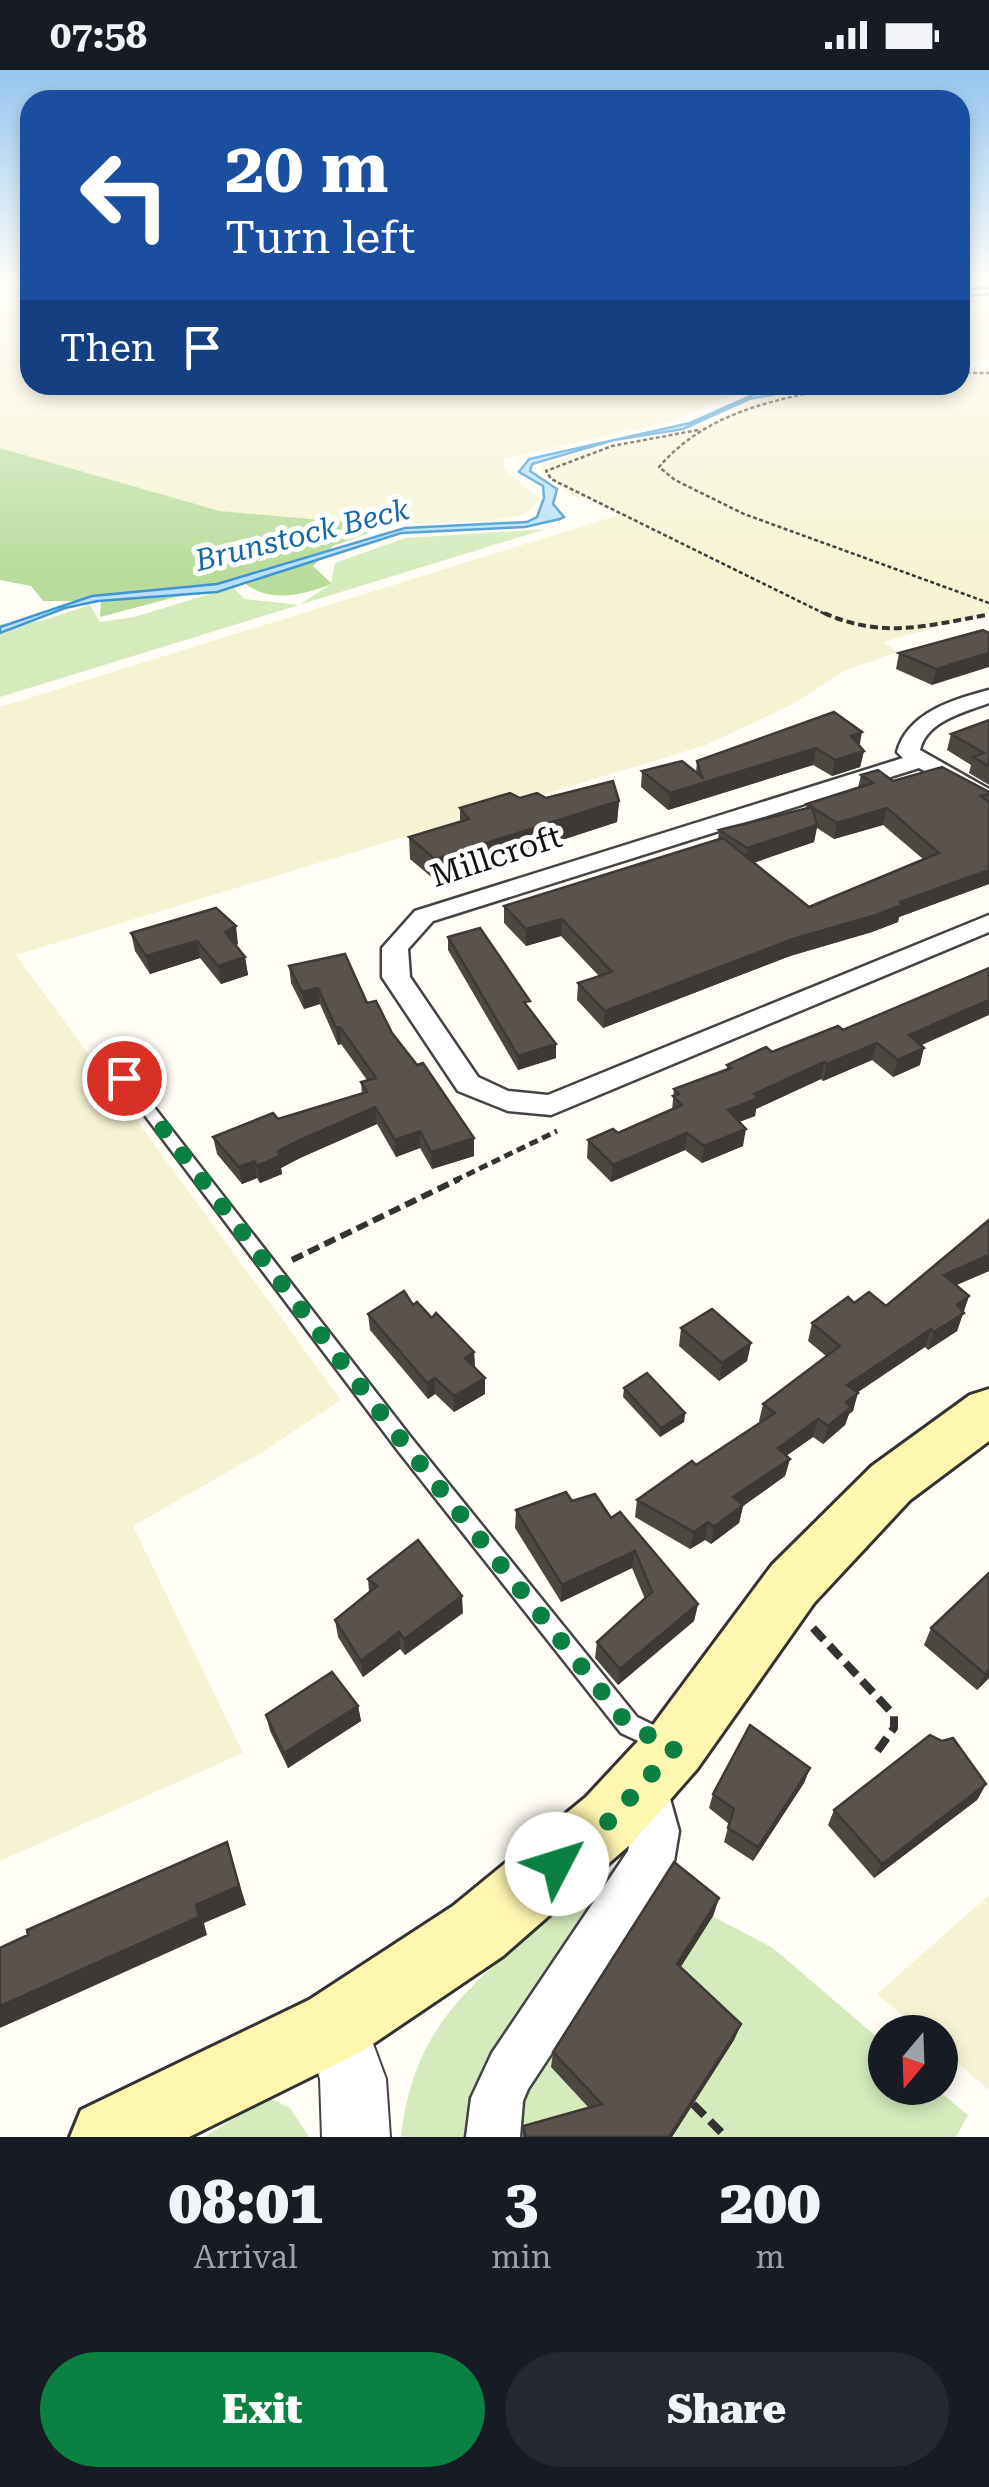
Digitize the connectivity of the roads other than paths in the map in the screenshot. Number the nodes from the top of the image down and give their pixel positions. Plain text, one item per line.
1 (989, 696) edge
2 (918, 761) junction
3 (989, 799) edge
4 (989, 922) edge
5 (124, 1078) dead end
6 (989, 1411) edge
7 (660, 1763) junction
8 (335, 2026) junction
9 (108, 2137) edge
10 (356, 2137) edge
11 (493, 2137) edge

1 - 2 street
2 - 3 street
2 - 4 street, Millcroft
5 - 7 lane
6 - 7 main road
7 - 8 main road
7 - 11 street
8 - 9 main road
8 - 10 street

